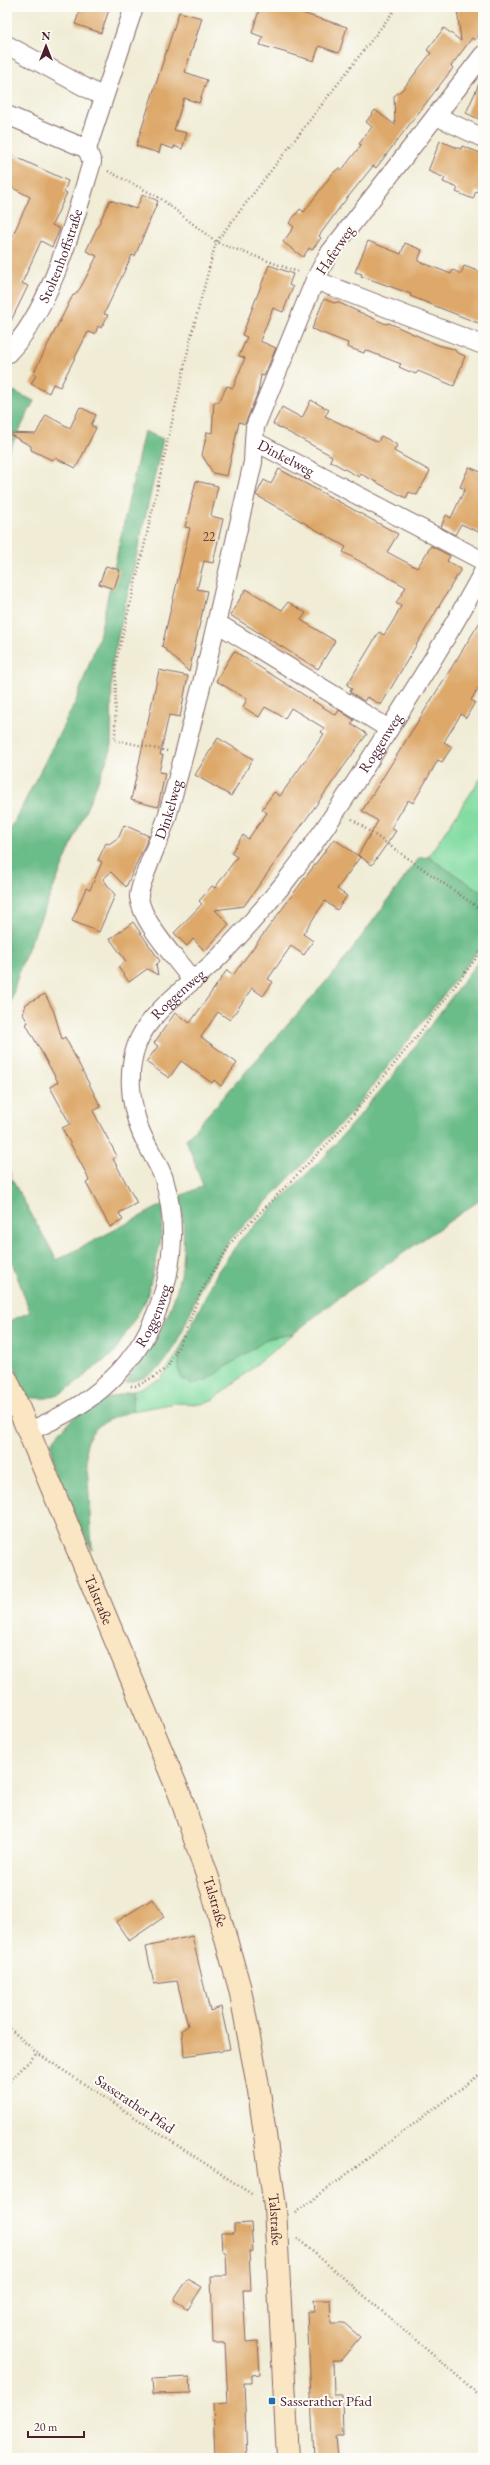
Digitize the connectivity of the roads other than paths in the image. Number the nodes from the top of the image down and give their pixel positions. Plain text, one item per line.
1 (134, 7) edge
2 (7, 45) edge
3 (483, 55) edge
4 (103, 97) junction
5 (7, 116) edge
6 (436, 116) junction
7 (483, 138) edge
8 (89, 156) junction
9 (315, 280) junction
10 (483, 345) edge
11 (7, 354) edge
12 (254, 442) junction
13 (483, 561) edge
14 (483, 572) edge
15 (217, 623) junction
16 (389, 729) junction
17 (192, 980) junction
18 (7, 1380) edge
19 (29, 1431) junction
20 (288, 2458) edge

1 - 4 street, Stoltenhoffstraße
2 - 4 street
3 - 6 street, Haferweg
4 - 8 street, Stoltenhoffstraße
5 - 8 street
6 - 7 street
6 - 9 street, Haferweg
8 - 11 street, Stoltenhoffstraße
9 - 10 street, Haferweg
9 - 12 street
12 - 13 street, Dinkelweg
12 - 15 street, Dinkelweg
14 - 16 street, Roggenweg
15 - 16 street
15 - 17 street, Dinkelweg
16 - 17 street, Roggenweg
17 - 19 street, Roggenweg
18 - 19 street, Talstraße
19 - 20 street, Talstraße

